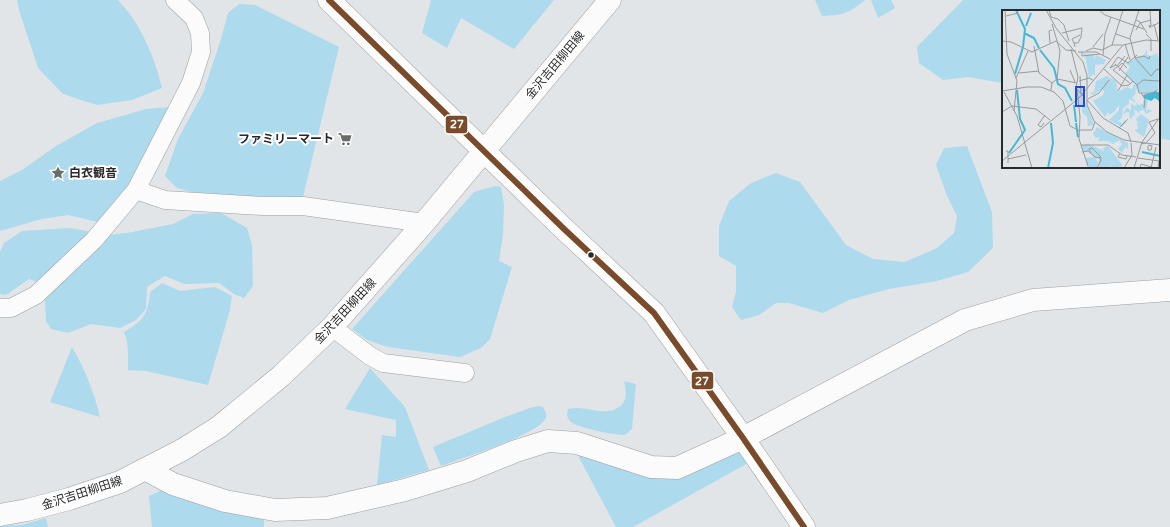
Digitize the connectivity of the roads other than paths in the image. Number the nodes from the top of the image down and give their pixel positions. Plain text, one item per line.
1 (175, 0) edge
2 (328, 0) edge
3 (610, 0) edge
4 (483, 151) junction
5 (136, 190) junction
6 (424, 223) junction
7 (1170, 290) edge
8 (0, 308) edge
9 (332, 327) junction
10 (465, 373) dead end
11 (743, 438) junction
12 (145, 469) junction
13 (0, 515) edge
14 (804, 527) edge

1 - 5 street
2 - 4 main road
3 - 4 main road, 金沢吉田柳田線
4 - 6 main road, 金沢吉田柳田線
4 - 11 main road
5 - 6 street
5 - 8 street
6 - 9 main road, 金沢吉田柳田線
7 - 11 main road
9 - 10 street
9 - 12 main road, 金沢吉田柳田線
11 - 12 main road
11 - 14 main road
12 - 13 main road, 金沢吉田柳田線

